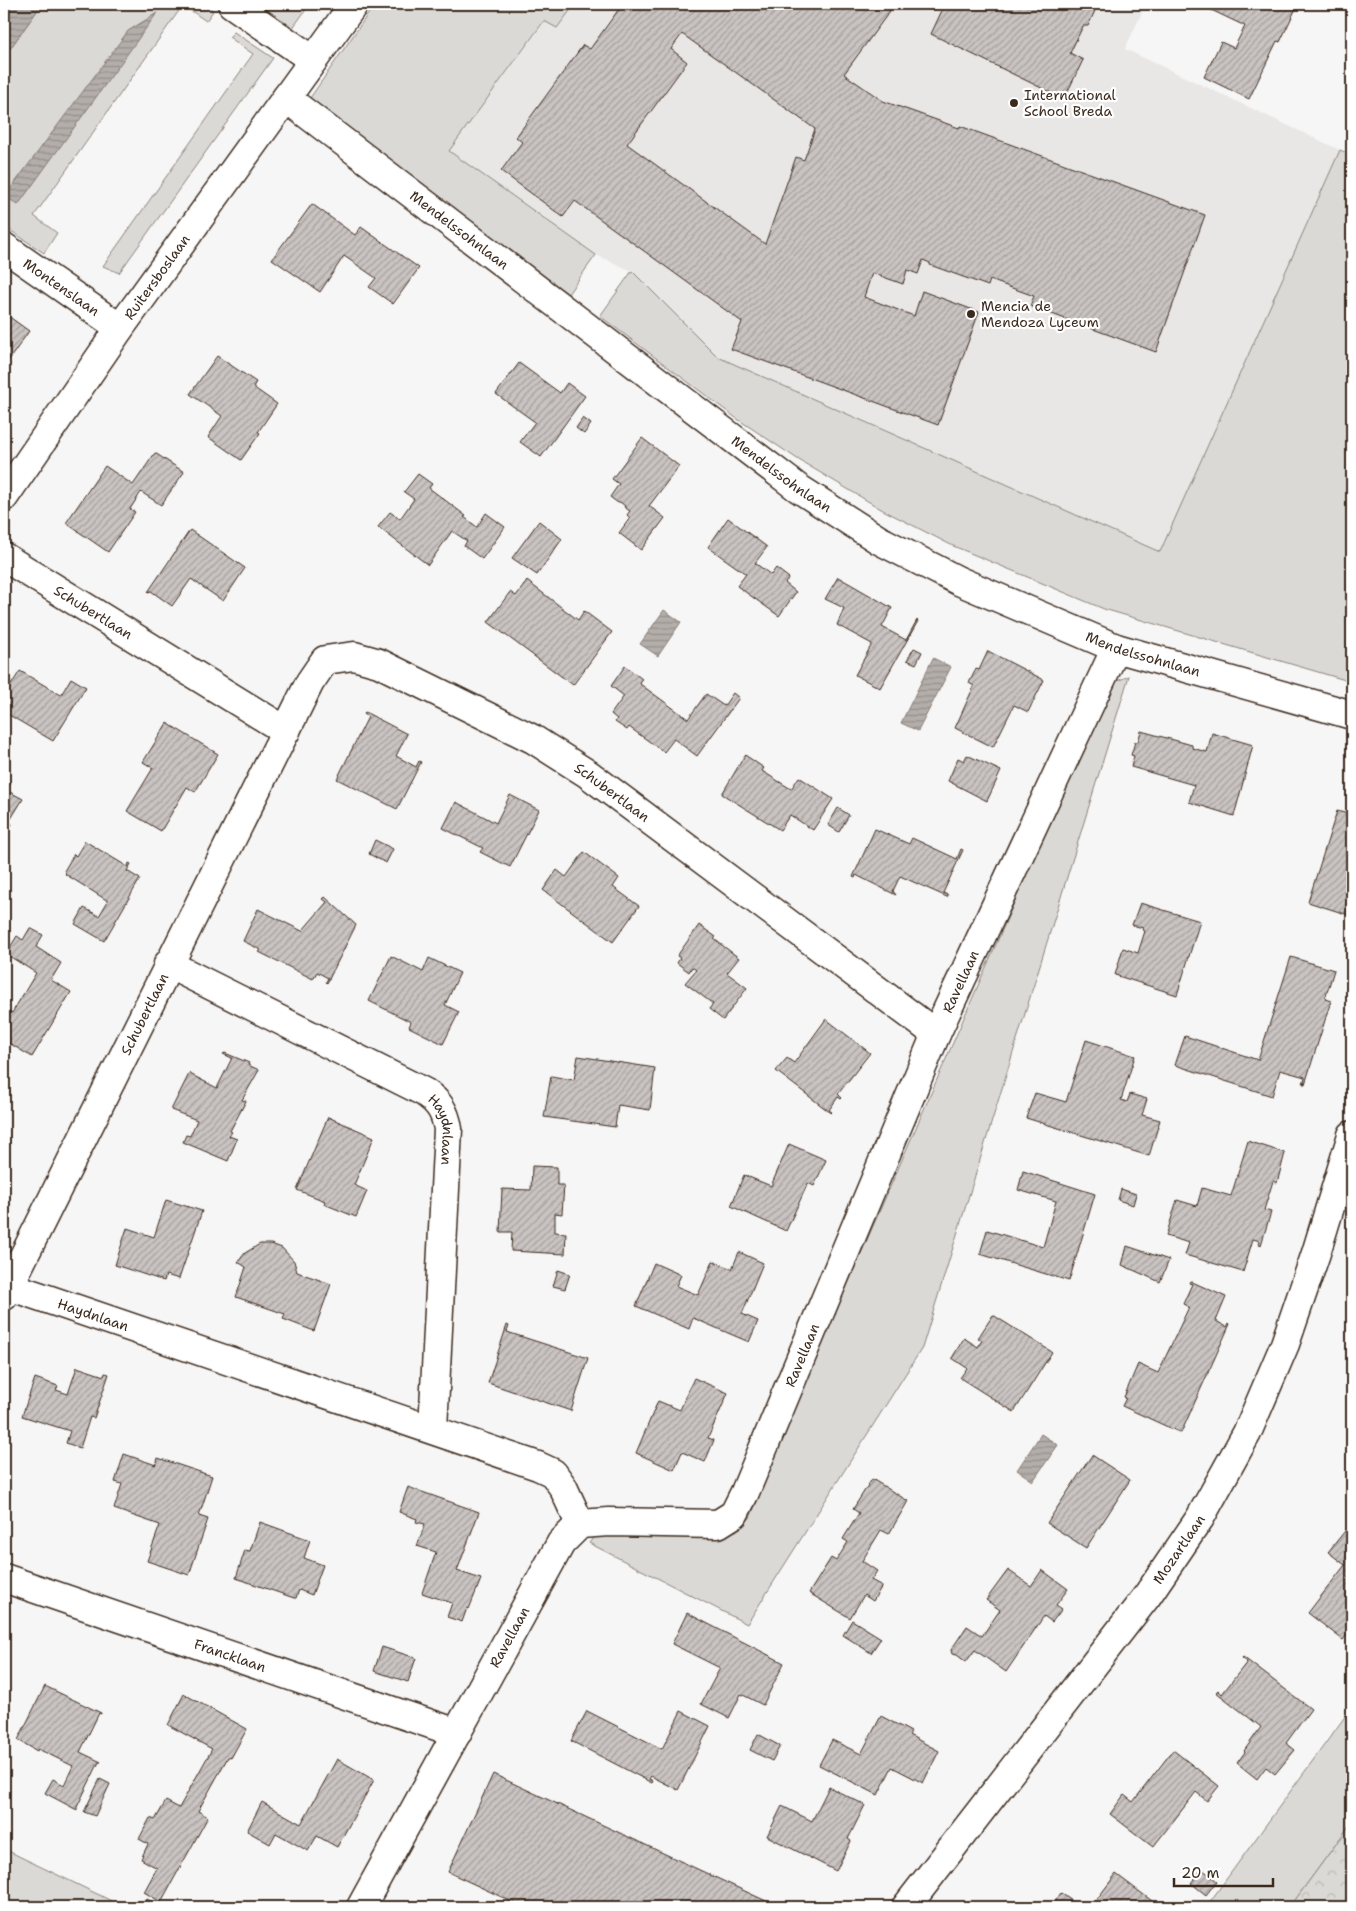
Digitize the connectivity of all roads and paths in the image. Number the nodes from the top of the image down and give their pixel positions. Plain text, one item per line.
1 (232, 4) edge
2 (354, 4) edge
3 (313, 60) junction
4 (286, 98) junction
5 (4, 247) edge
6 (120, 328) junction
7 (4, 496) edge
8 (4, 557) edge
9 (1116, 648) junction
10 (1352, 715) edge
11 (286, 731) junction
12 (168, 964) junction
13 (936, 1034) junction
14 (1352, 1135) edge
15 (6, 1291) edge
16 (433, 1429) junction
17 (580, 1524) junction
18 (4, 1578) edge
19 (457, 1733) junction
20 (361, 1907) edge
21 (906, 1907) edge

1 - 3 street
2 - 3 street, Ruitersboslaan
3 - 4 street, Ruitersboslaan
4 - 6 street, Ruitersboslaan
4 - 9 street, Mendelssohnlaan
5 - 6 street, Montenslaan
6 - 7 street, Ruitersboslaan
8 - 11 street, Schubertlaan
9 - 10 street, Mendelssohnlaan
9 - 13 street, Ravellaan
11 - 12 street, Schubertlaan
11 - 13 street, Schubertlaan
12 - 15 street, Schubertlaan
12 - 16 street, Haydnlaan
13 - 17 street, Ravellaan
14 - 21 street, Mozartlaan
15 - 16 street, Haydnlaan
16 - 17 street, Haydnlaan
17 - 19 street, Ravellaan
18 - 19 street, Francklaan
19 - 20 street, Ravellaan

